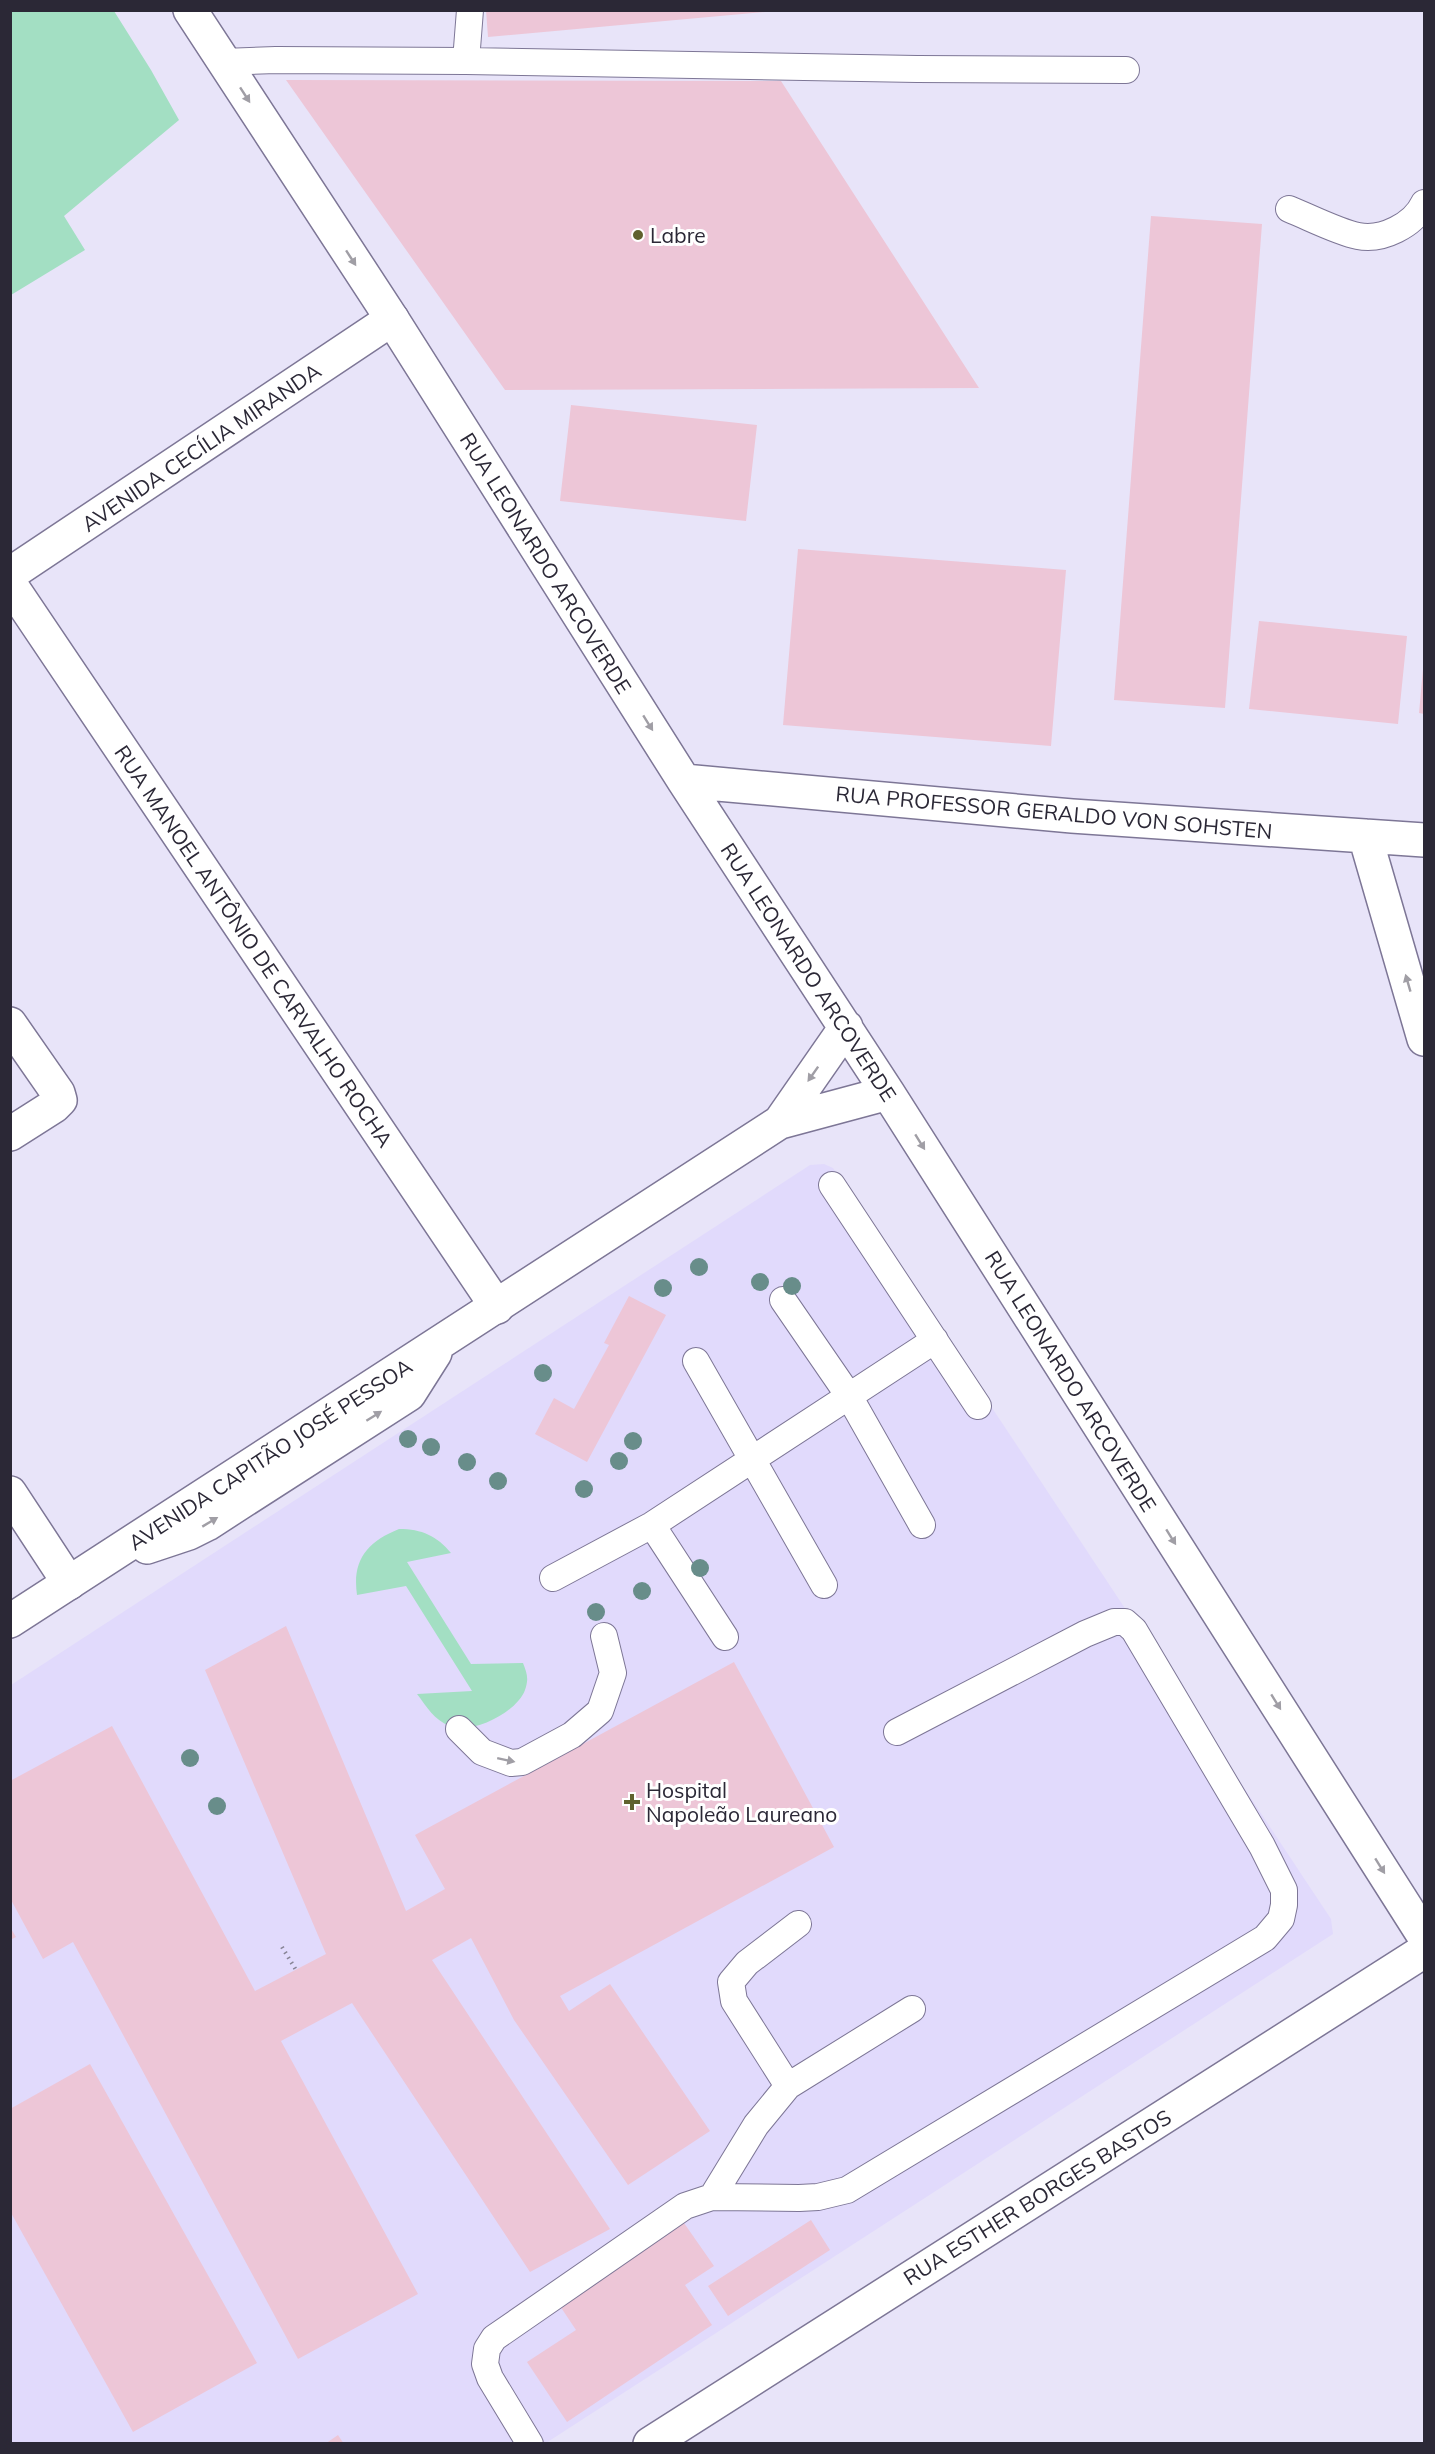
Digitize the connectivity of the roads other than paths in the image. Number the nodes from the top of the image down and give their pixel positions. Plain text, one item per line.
1 (190, 10) edge
2 (470, 10) edge
3 (466, 61) junction
4 (223, 62) junction
5 (1126, 70) dead end
6 (1425, 203) edge
7 (1289, 209) dead end
8 (392, 319) junction
9 (10, 574) edge
10 (10, 584) edge
11 (684, 781) junction
12 (1365, 836) junction
13 (1425, 840) edge
14 (10, 1024) edge
15 (846, 1027) junction
16 (1425, 1039) edge
17 (888, 1093) junction
18 (780, 1122) junction
19 (10, 1134) edge
20 (832, 1185) dead end
21 (783, 1300) dead end
22 (497, 1307) junction
23 (935, 1340) junction
24 (696, 1362) dead end
25 (849, 1396) junction
26 (978, 1406) dead end
27 (753, 1458) junction
28 (10, 1493) edge
29 (652, 1525) junction
30 (922, 1525) dead end
31 (553, 1578) dead end
32 (69, 1583) junction
33 (824, 1585) dead end
34 (10, 1621) edge
35 (604, 1636) dead end
36 (725, 1637) dead end
37 (459, 1728) dead end
38 (897, 1732) dead end
39 (798, 1924) dead end
40 (1425, 1936) edge
41 (1425, 1951) edge
42 (912, 2009) dead end
43 (788, 2086) junction
44 (712, 2197) junction
45 (530, 2444) edge
46 (650, 2444) edge

1 - 4 street, RUA LEONARDO ARCOVERDE
2 - 3 lane
3 - 4 lane
3 - 5 lane
4 -> 8 street, RUA LEONARDO ARCOVERDE
6 - 7 lane
8 - 9 street, AVENIDA CECÍLIA MIRANDA
8 -> 11 street, RUA LEONARDO ARCOVERDE
10 - 22 street, RUA MANOEL ANTÔNIO DE CARVALHO ROCHA
11 - 12 street, RUA PROFESSOR GERALDO VON SOHSTEN
11 - 15 street, RUA LEONARDO ARCOVERDE
12 - 13 street, RUA PROFESSOR GERALDO VON SOHSTEN
16 -> 12 street
14 - 19 street
15 - 17 street, RUA LEONARDO ARCOVERDE
15 -> 18 street, AVENIDA CAPITÃO JOSÉ PESSOA
17 - 18 street, AVENIDA CAPITÃO JOSÉ PESSOA
17 -> 40 street, RUA LEONARDO ARCOVERDE
18 - 22 street, AVENIDA CAPITÃO JOSÉ PESSOA
20 - 23 lane
21 - 25 lane
22 - 32 street, AVENIDA CAPITÃO JOSÉ PESSOA
23 - 25 lane
23 - 26 lane
24 - 27 lane
25 - 27 lane
25 - 30 lane
27 - 29 lane
27 - 33 lane
28 - 32 street
29 - 31 lane
29 - 36 lane
32 - 34 street, AVENIDA CAPITÃO JOSÉ PESSOA
37 -> 35 lane
38 - 44 lane
39 - 43 lane
41 - 46 street, RUA ESTHER BORGES BASTOS
42 - 43 lane
43 - 44 lane
44 - 45 lane

